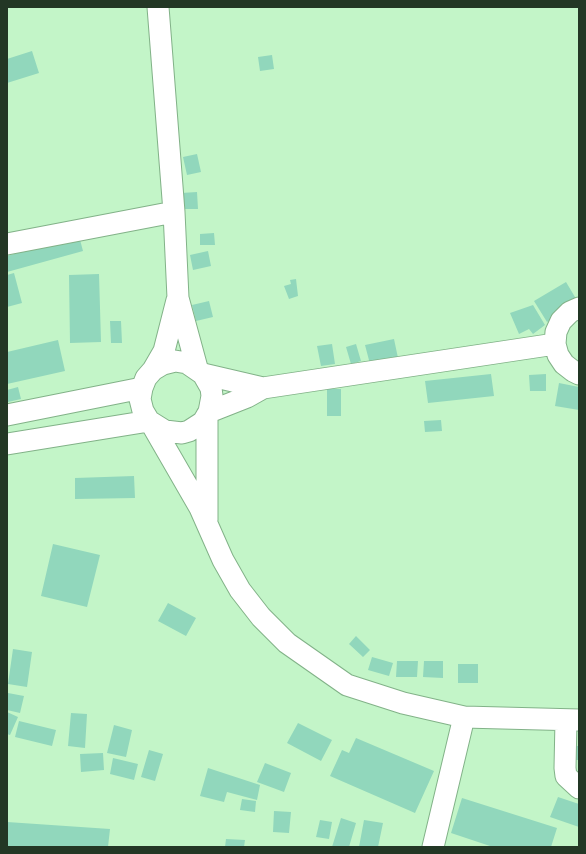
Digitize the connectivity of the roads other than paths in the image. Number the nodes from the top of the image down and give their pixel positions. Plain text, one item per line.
1 (158, 7) edge
2 (174, 212) junction
3 (7, 244) edge
4 (178, 298) junction
5 (579, 308) edge
6 (555, 344) junction
7 (153, 370) junction
8 (200, 371) junction
9 (579, 374) edge
10 (142, 388) junction
11 (264, 388) junction
12 (208, 414) junction
13 (7, 415) edge
14 (150, 422) junction
15 (7, 444) edge
16 (207, 523) junction
17 (464, 717) junction
18 (573, 720) edge
19 (579, 788) edge
20 (433, 847) edge

1 - 2 street
2 - 3 street
2 - 4 street
4 - 7 street
4 - 8 street
5 - 6 street
6 - 9 street
6 - 11 street
7 - 8 street
7 - 10 street
8 - 11 street
8 - 12 street
10 - 13 street
10 - 14 street
11 - 12 street
12 - 14 street
12 - 16 street
14 - 15 street
14 - 16 street
16 - 17 street
17 - 18 street
17 - 20 street
18 - 19 street

